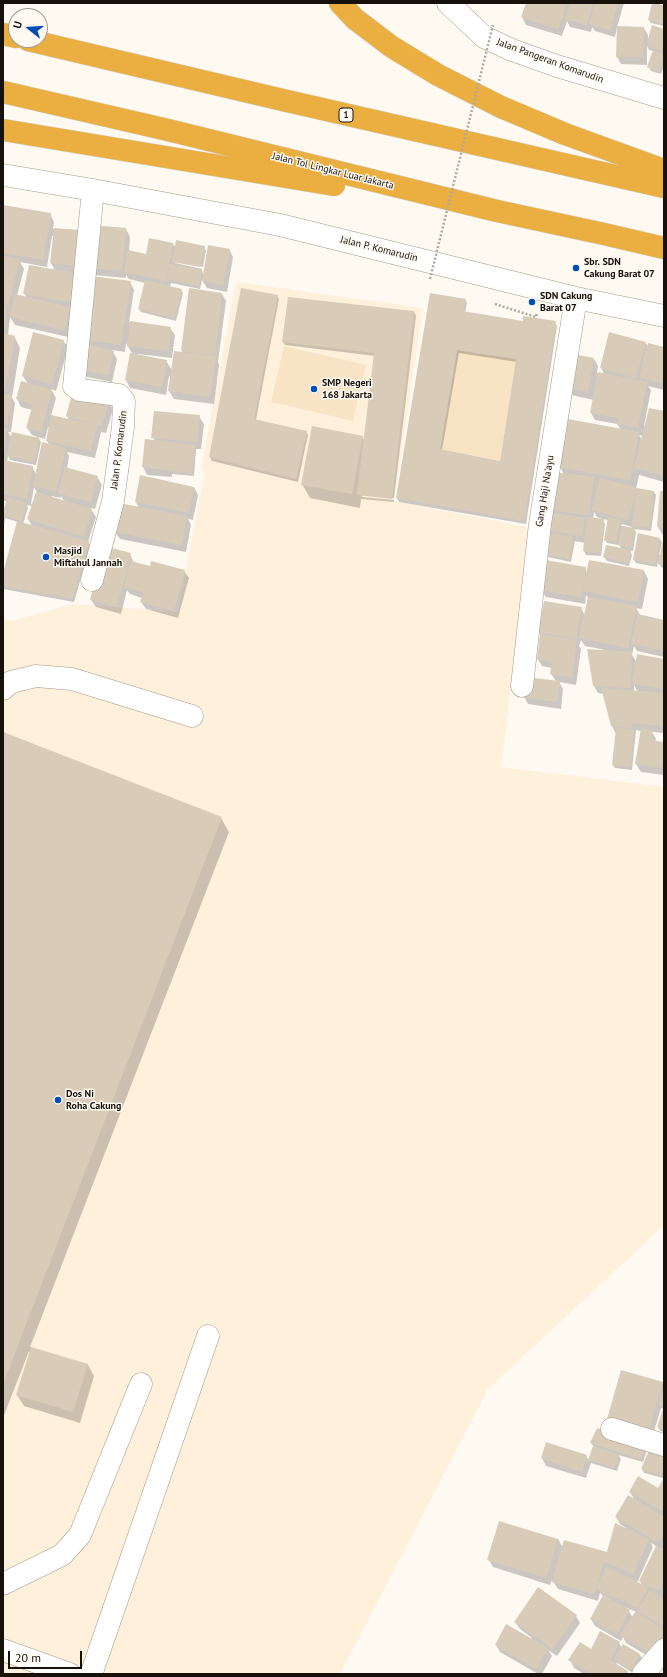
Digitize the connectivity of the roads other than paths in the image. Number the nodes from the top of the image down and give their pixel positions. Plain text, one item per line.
1 (340, 3) edge
2 (448, 3) edge
3 (48, 45) edge
4 (3, 92) edge
5 (664, 98) edge
6 (3, 130) edge
7 (664, 170) edge
8 (3, 175) edge
9 (664, 187) edge
10 (93, 190) junction
11 (497, 211) junction
12 (664, 248) edge
13 (576, 298) junction
14 (664, 316) edge
15 (92, 580) dead end
16 (522, 686) dead end
17 (3, 689) edge
18 (192, 716) dead end
19 (208, 1336) dead end
20 (141, 1384) dead end
21 (612, 1429) dead end
22 (664, 1446) edge
23 (3, 1584) edge
24 (3, 1650) edge
25 (664, 1650) edge
26 (70, 1674) edge
27 (90, 1674) edge
28 (643, 1674) edge

1 - 7 highway
2 - 5 street, Jalan Pangeran Komarudin
3 - 9 highway, 1
4 - 11 highway, Jalan Tol Lingkar Luar Jakarta
6 - 11 highway
8 - 10 street, Jalan P. Komarudin
10 - 13 street, Jalan P. Komarudin
10 - 15 street, Jalan P. Komarudin
11 - 12 highway, Jalan Tol Lingkar Luar Jakarta
13 - 14 street, Jalan P. Komarudin
13 - 16 street, Gang Haji Na'ayu
17 - 18 street
19 - 27 street
20 - 23 street
21 - 22 street
24 - 26 street
25 - 28 street

